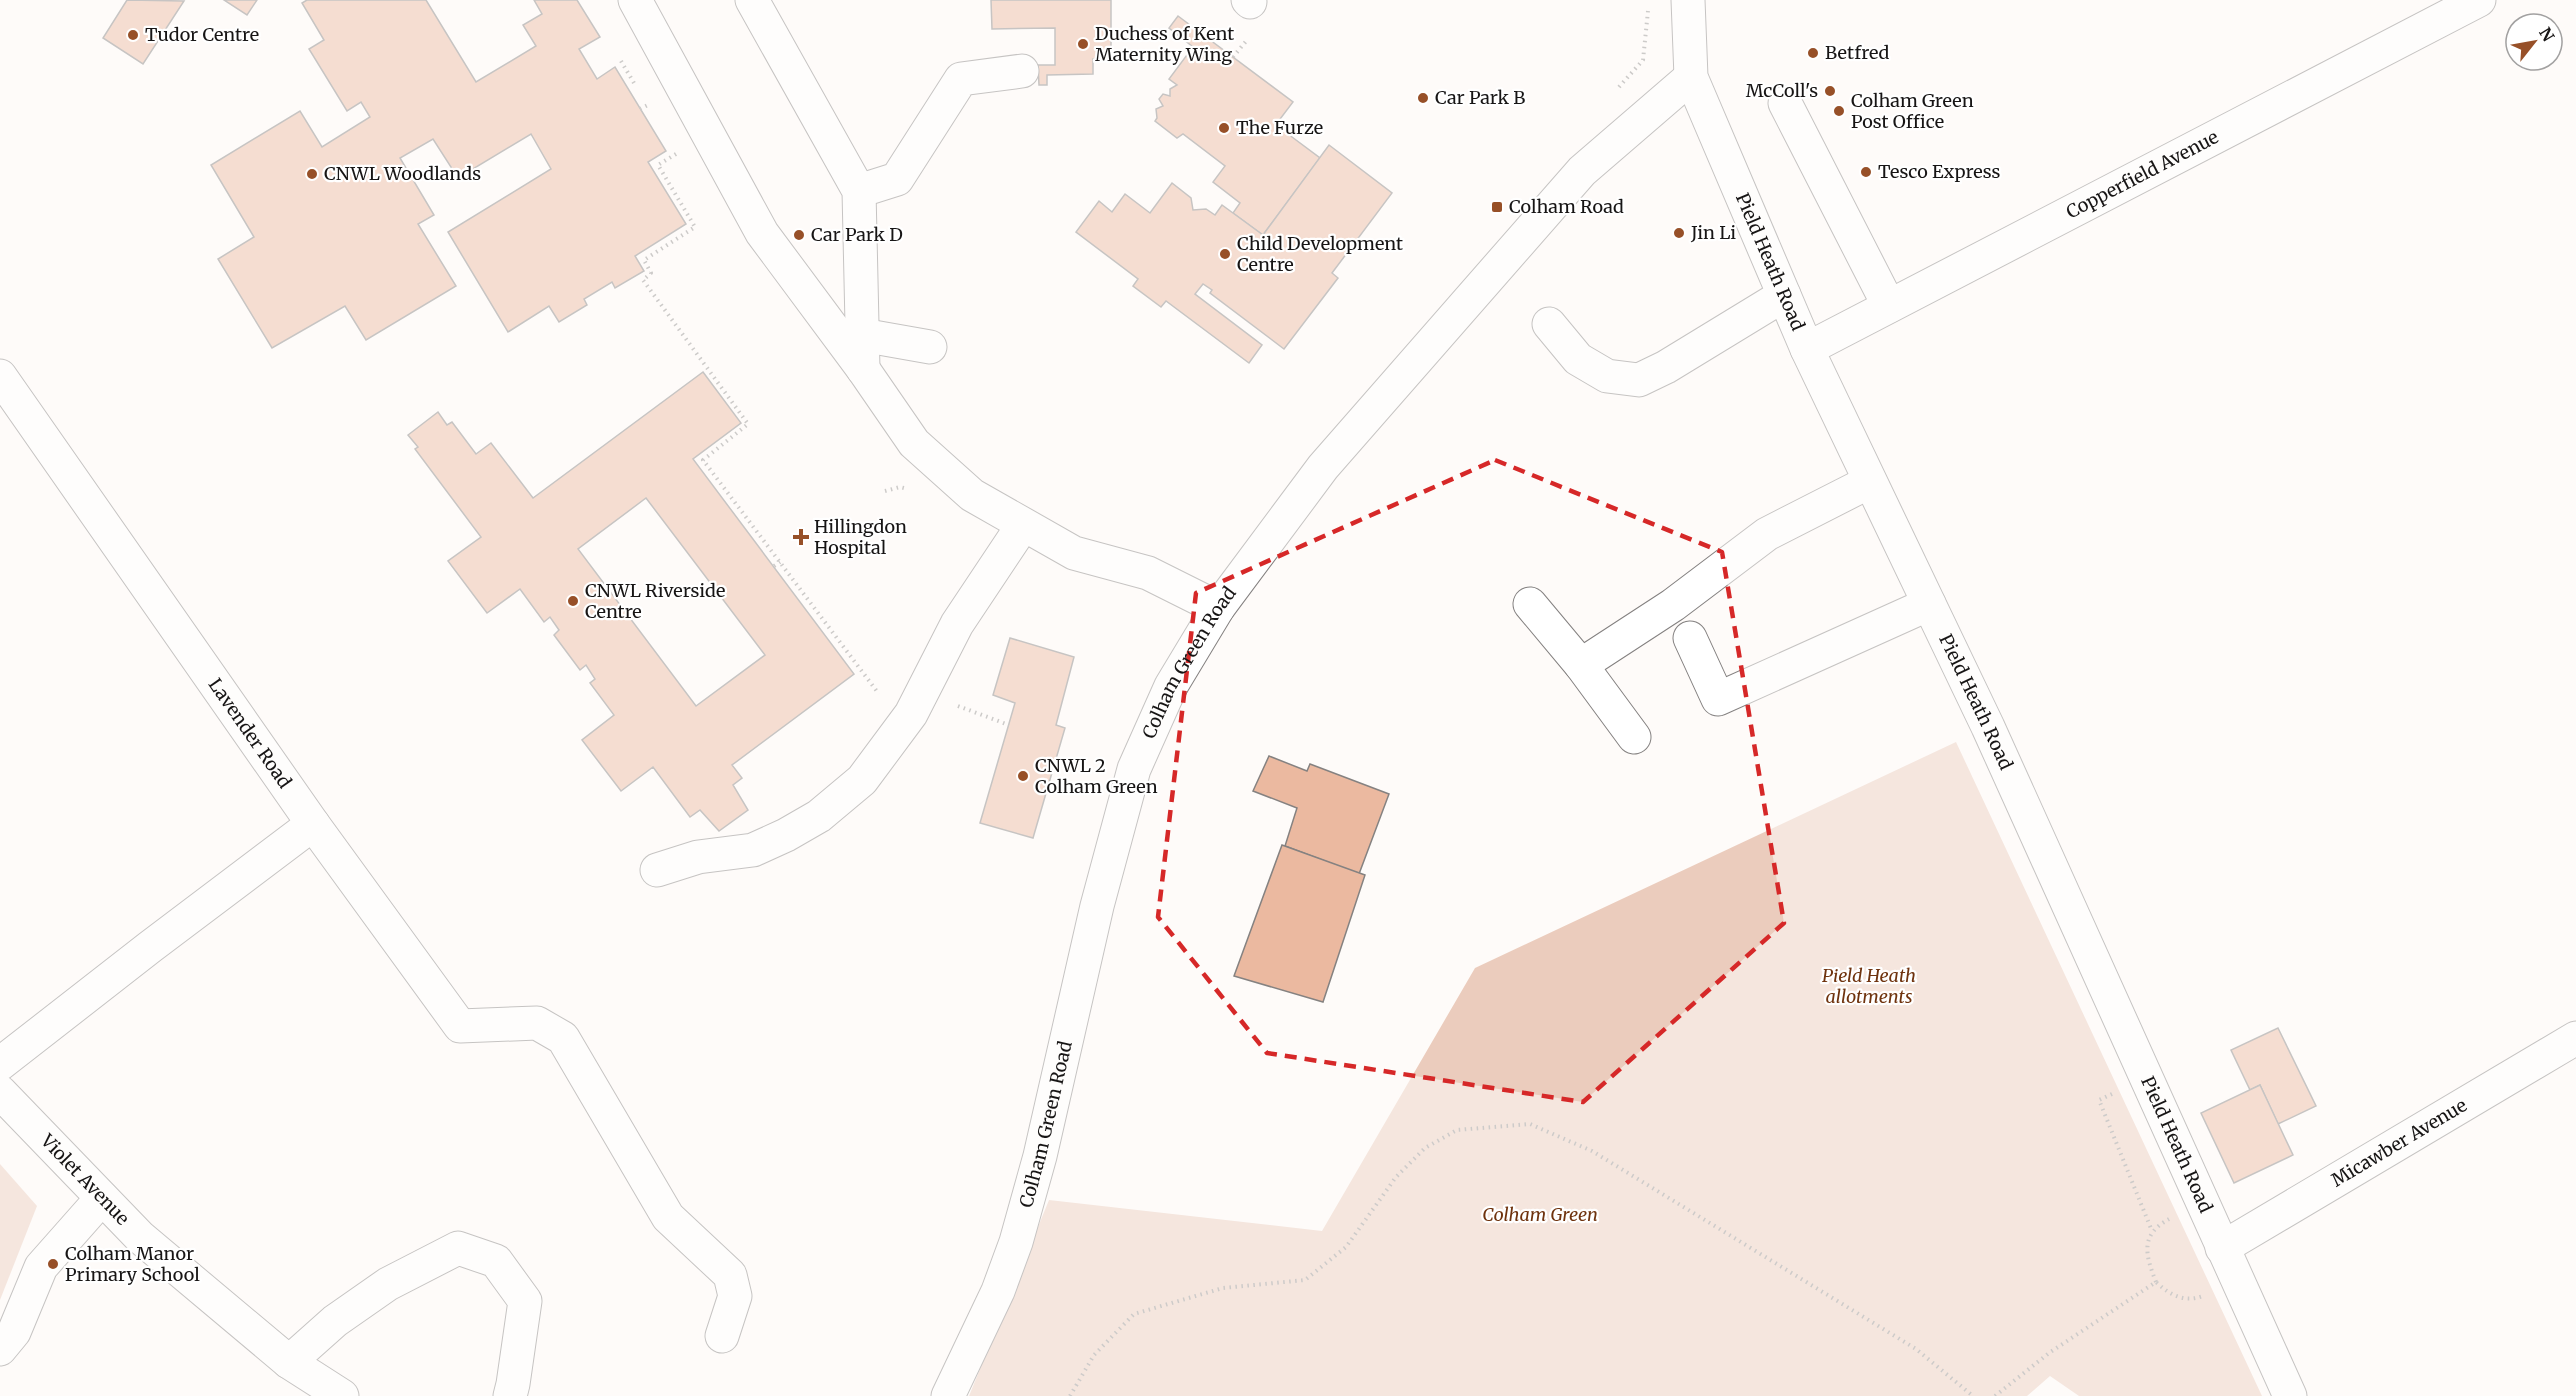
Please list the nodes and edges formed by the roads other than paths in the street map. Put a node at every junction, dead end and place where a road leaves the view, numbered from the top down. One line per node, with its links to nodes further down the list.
1 (635, 0): 15 (street)
2 (752, 0): 8 (street)
3 (1688, 0): 6 (street, Pield Heath Road)
4 (2479, 0): 10 (street, Copperfield Avenue)
5 (1022, 71): 8 (street)
6 (1691, 77): 9 (street, Pield Heath Road); 21 (street, Colham Green Road)
7 (1785, 103): 10 (street)
8 (860, 191): 12 (street)
9 (1784, 295): 11 (street); 14 (street, Pield Heath Road)
10 (1889, 306): 14 (street, Copperfield Avenue)
11 (1549, 324)
12 (862, 335): 13 (street); 15 (street)
13 (930, 347)
14 (1807, 349): 17 (street, Pield Heath Road)
15 (863, 369): 18 (street)
16 (0, 376): 25 (street, Lavender Road)
17 (1869, 482): 20 (street, Pield Heath Road); 23 (street)
18 (1023, 525): 21 (street); 26 (street)
19 (1530, 604): 23 (street)
20 (1929, 604): 22 (street); 31 (street, Pield Heath Road)
21 (1218, 608): 37 (street, Colham Green Road)
22 (1690, 638)
23 (1581, 665): 24 (street)
24 (1634, 737)
25 (313, 824): 28 (street); 32 (street, Lavender Road)
26 (657, 870)
27 (2576, 1038): 31 (street, Micawber Avenue)
28 (0, 1065)
29 (0, 1092): 30 (street, Violet Avenue)
30 (102, 1198): 33 (street); 34 (street, Violet Avenue)
31 (2222, 1248): 38 (street, Pield Heath Road)
32 (722, 1336)
33 (0, 1349)
34 (289, 1362): 35 (street, Violet Avenue); 36 (street)
35 (326, 1391)
36 (510, 1396)
37 (948, 1396)
38 (2290, 1396)

